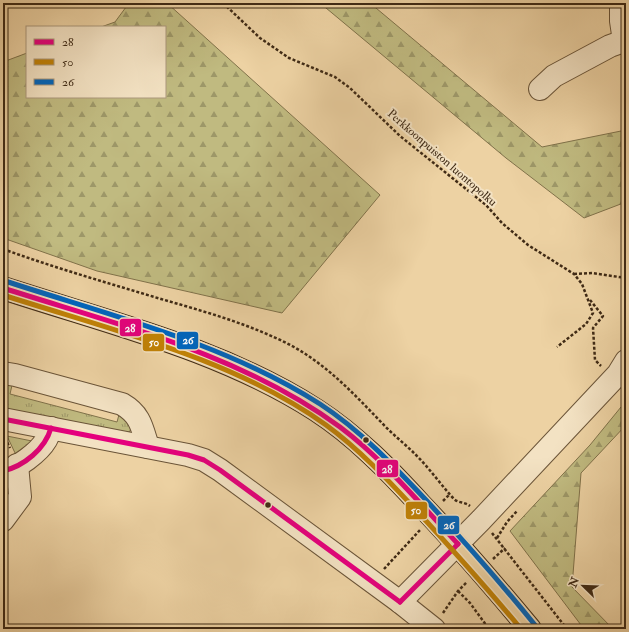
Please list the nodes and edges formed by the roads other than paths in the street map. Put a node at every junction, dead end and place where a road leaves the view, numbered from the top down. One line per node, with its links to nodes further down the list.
1 (621, 3): 2 (street)
2 (625, 42): 3 (street)
3 (540, 89)
4 (3, 288): 12 (main road)
5 (626, 361): 12 (street)
6 (3, 373): 9 (street)
7 (3, 419): 8 (street)
8 (51, 428): 9 (street); 10 (street)
9 (148, 447): 13 (street)
10 (10, 468): 11 (street)
11 (3, 520)
12 (458, 544): 13 (street); 15 (main road)
13 (400, 602): 14 (street)
14 (433, 628)
15 (530, 629)

